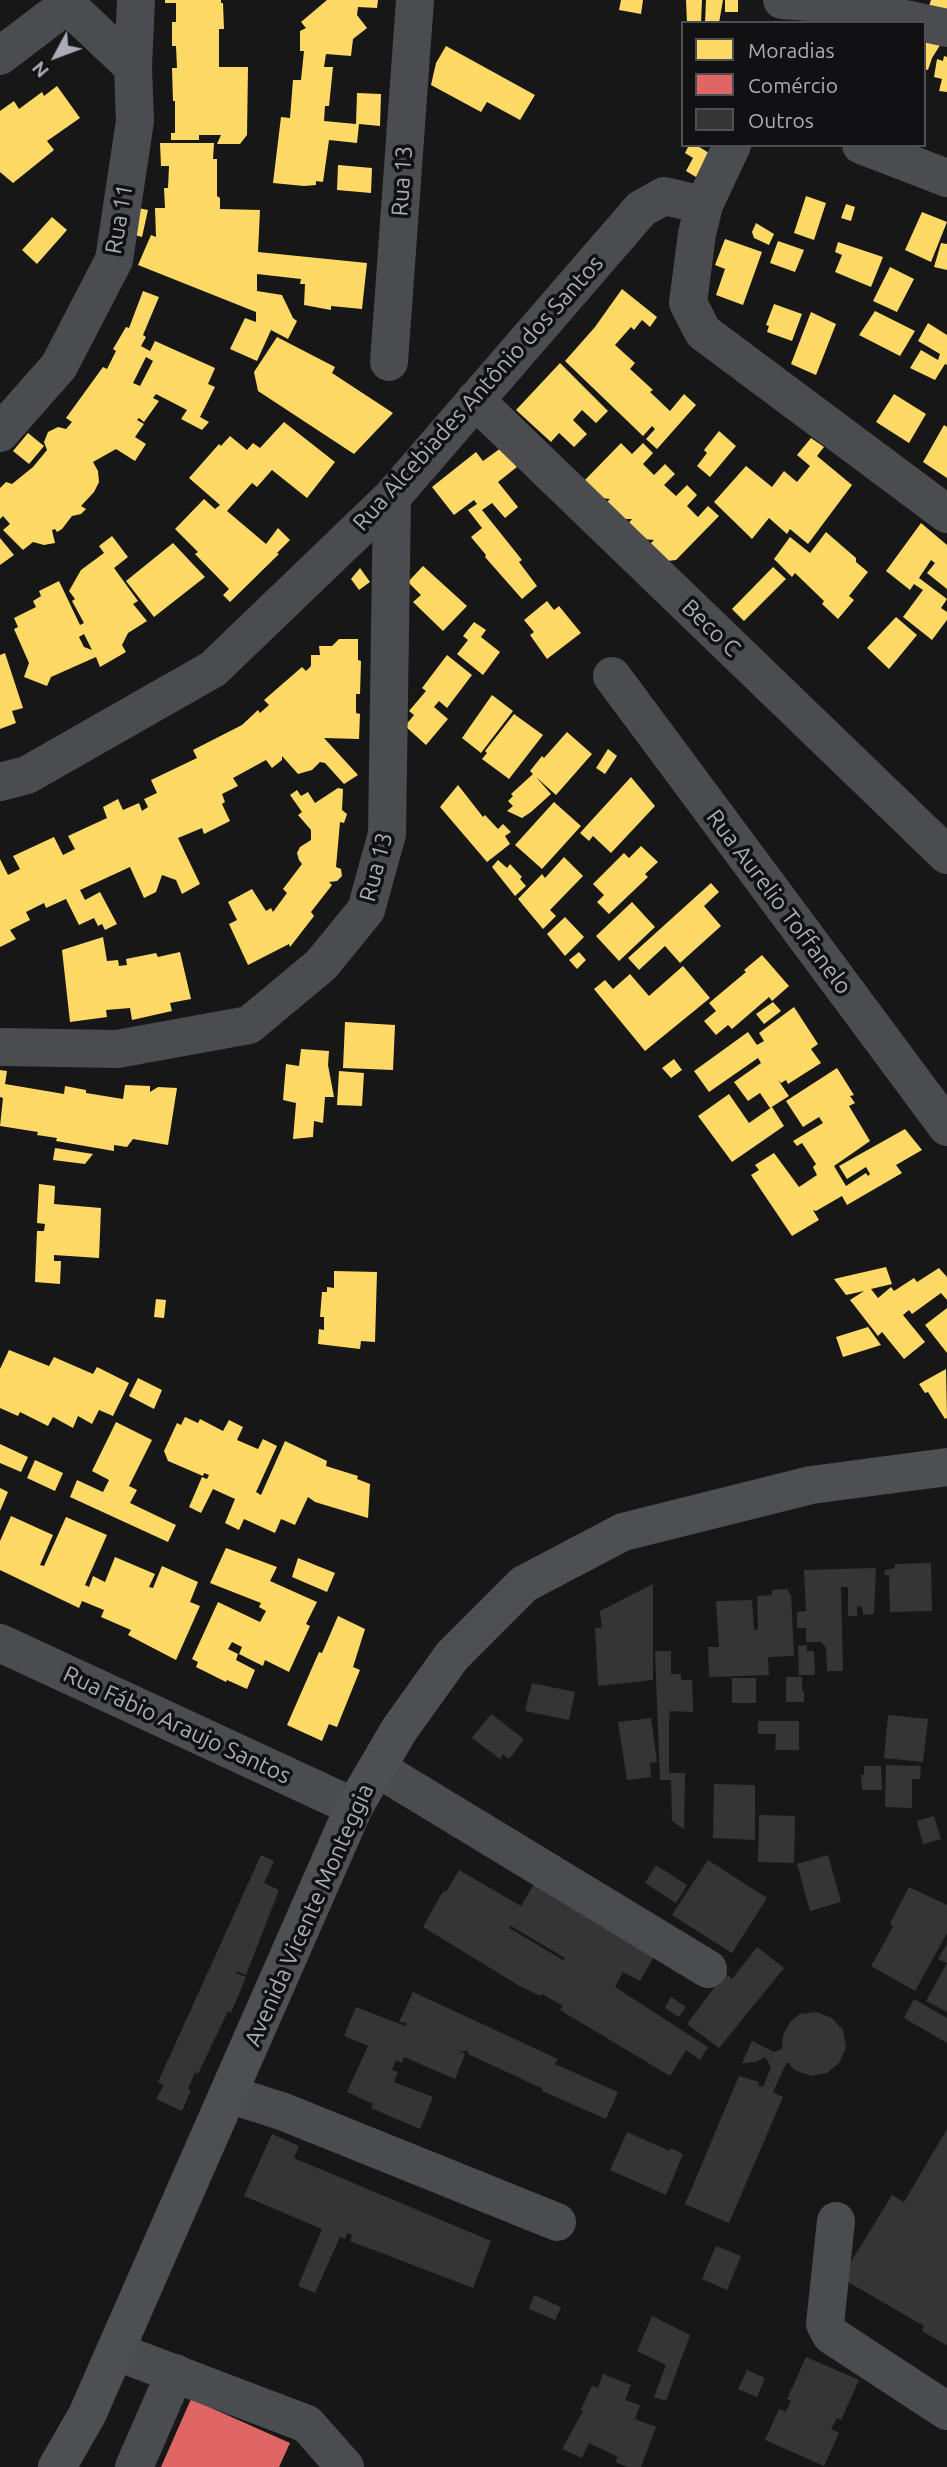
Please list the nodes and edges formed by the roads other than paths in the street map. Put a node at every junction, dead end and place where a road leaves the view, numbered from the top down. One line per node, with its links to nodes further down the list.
1 (136, 0): 9 (street)
2 (415, 0): 14 (street, Rua 13)
3 (782, 0): 5 (street)
4 (65, 2): 8 (street); 9 (street)
5 (915, 21)
6 (926, 23): 7 (street)
7 (947, 28)
8 (0, 57)
9 (132, 67): 16 (street, Rua 11)
10 (731, 147): 13 (street)
11 (866, 147): 12 (street)
12 (947, 178)
13 (704, 205): 15 (street, Rua Alcebiades Antônio dos Santos); 18 (street)
14 (389, 362)
15 (475, 400): 17 (street, Rua Alcebiades Antônio dos Santos); 21 (street, Beco C)
16 (0, 433)
17 (392, 497): 20 (street, Rua Alcebiades Antônio dos Santos); 22 (street, Rua 13)
18 (947, 514)
19 (612, 676): 23 (street, Rua Aurelio Toffanelo)
20 (0, 782)
21 (947, 855)
22 (3, 1047)
23 (947, 1127)
24 (947, 1467): 26 (main road, Avenida Vicente Monteggia)
25 (0, 1643): 27 (street, Rua Fábio Araujo Santos)
26 (377, 1768): 27 (main road, Avenida Vicente Monteggia); 28 (street)
27 (354, 1807): 29 (main road, Avenida Vicente Monteggia)
28 (708, 1969)
29 (228, 2095): 31 (street); 32 (main road, Avenida Vicente Monteggia)
30 (836, 2221): 34 (street)
31 (557, 2222)
32 (115, 2351): 33 (street); 35 (main road, Avenida Vicente Monteggia)
33 (175, 2373): 38 (street); 39 (street)
34 (947, 2411)
35 (87, 2415): 36 (main road, Avenida Vicente Monteggia); 37 (main road, Avenida Vicente Monteggia)
36 (57, 2467)
37 (75, 2467)
38 (134, 2467)
39 (345, 2467)

